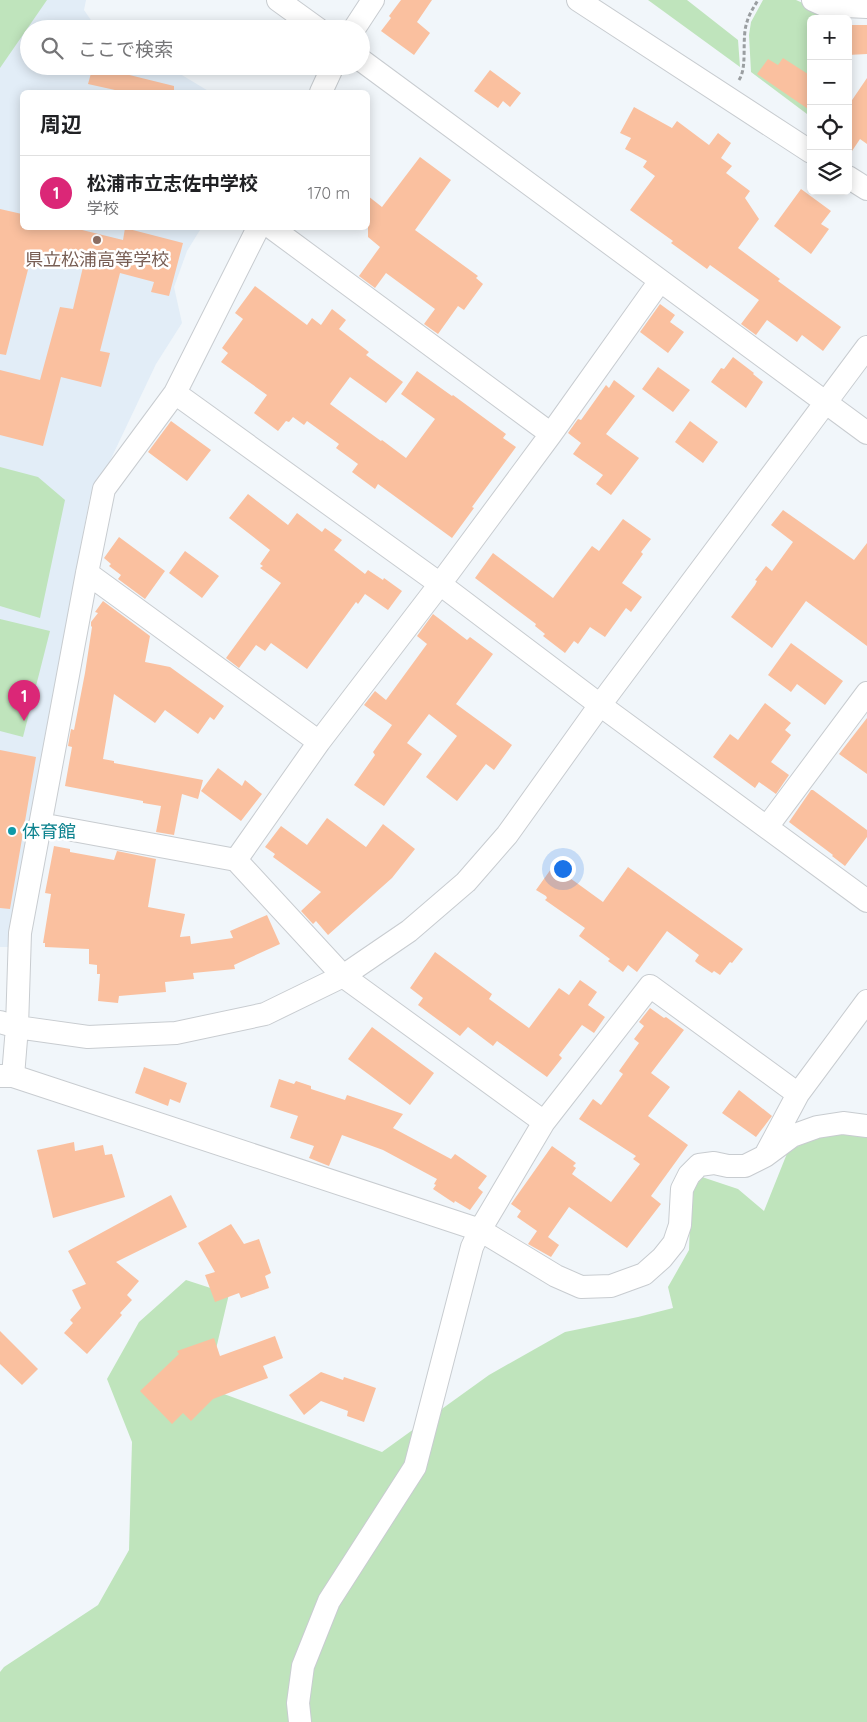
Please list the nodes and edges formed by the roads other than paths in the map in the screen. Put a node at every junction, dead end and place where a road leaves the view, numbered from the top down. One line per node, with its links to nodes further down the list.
1 (278, 0): 6 (street)
2 (374, 0): 7 (street)
3 (578, 0): 11 (street)
4 (813, 0): 5 (street)
5 (867, 7)
6 (306, 20)
7 (360, 20)
8 (370, 67): 16 (street)
9 (330, 75): 10 (street)
10 (322, 90)
11 (808, 150)
12 (852, 180): 13 (street)
13 (867, 189)
14 (257, 230): 18 (street)
15 (275, 230): 20 (street)
16 (660, 281): 19 (street); 20 (street)
17 (867, 347): 19 (street)
18 (175, 393): 22 (street); 23 (street)
19 (826, 404): 21 (street); 25 (street)
20 (551, 434): 23 (street)
21 (867, 434)
22 (87, 573): 26 (street); 27 (street)
23 (440, 584): 25 (street); 26 (street)
24 (867, 693): 28 (street)
25 (600, 705): 28 (street); 31 (street)
26 (318, 742): 29 (street)
27 (40, 824): 29 (street); 33 (street)
28 (767, 827): 30 (street)
29 (236, 860): 31 (street)
30 (867, 901)
31 (343, 976): 33 (street); 36 (street)
32 (867, 1001): 35 (street)
33 (8, 1025): 34 (street)
34 (7, 1076): 39 (street)
35 (798, 1094): 36 (street); 38 (street)
36 (544, 1122): 39 (street)
37 (867, 1126): 38 (street)
38 (765, 1156): 39 (street)
39 (480, 1230): 40 (street)
40 (300, 1722)

